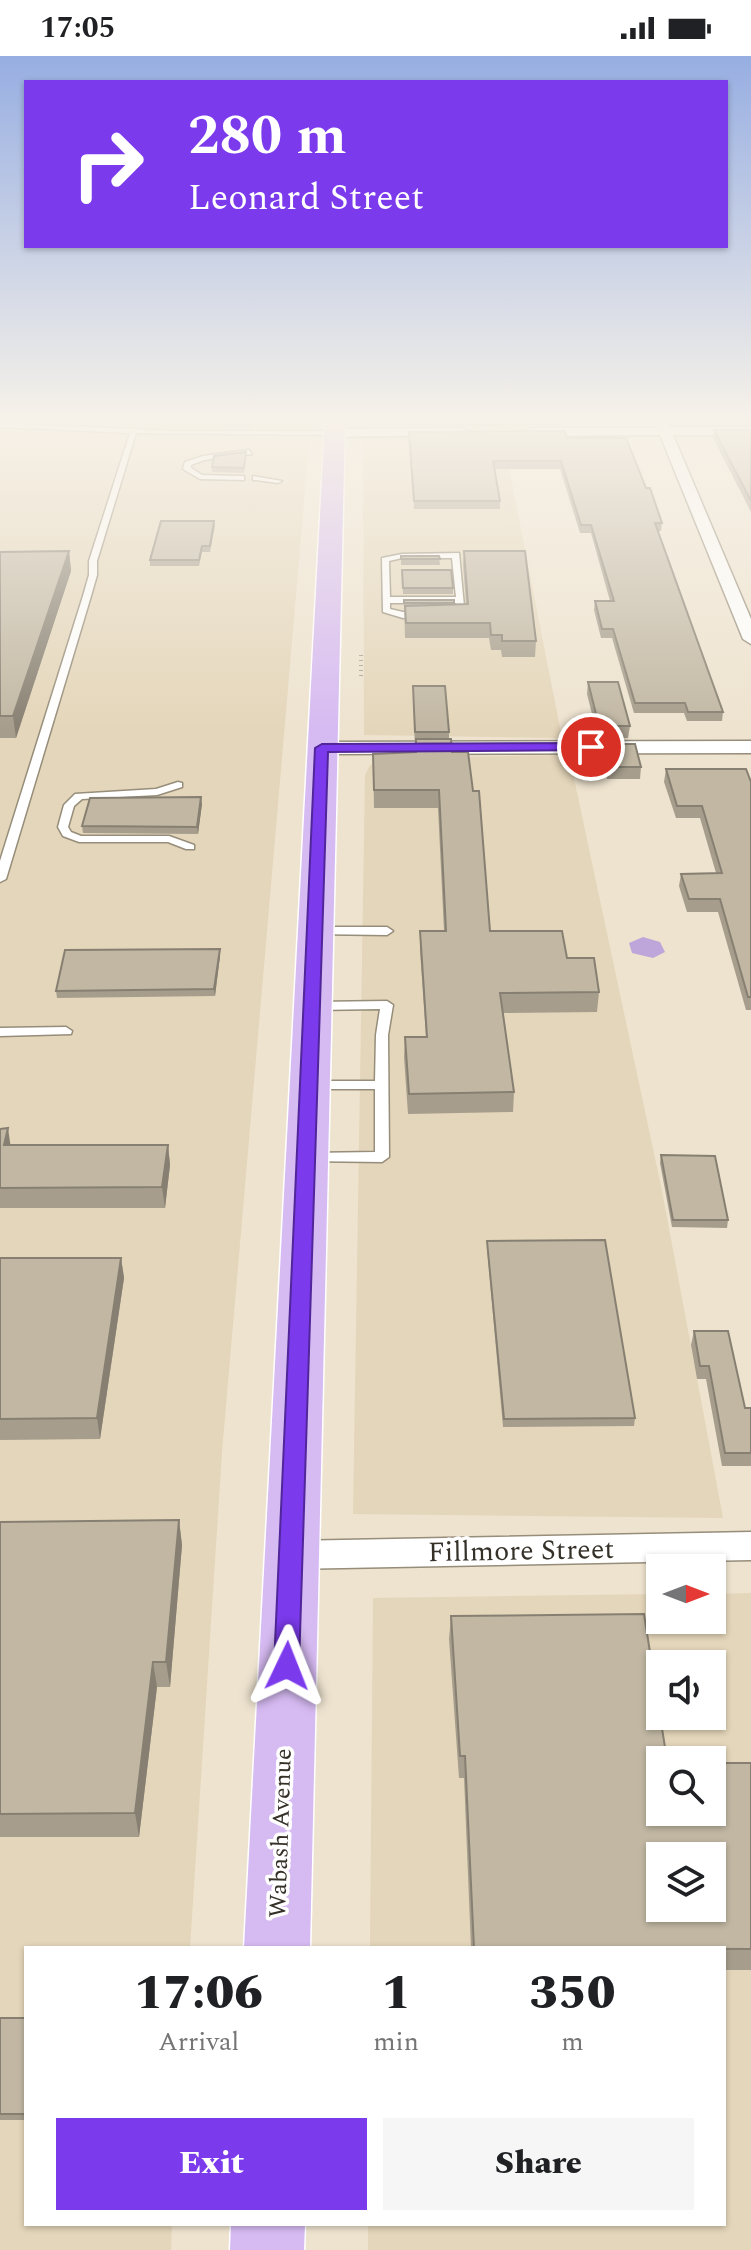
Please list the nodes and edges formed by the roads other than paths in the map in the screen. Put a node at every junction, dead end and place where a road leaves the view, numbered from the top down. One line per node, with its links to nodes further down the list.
1 (104, 524): 15 (lane)
2 (330, 524): 12 (main road, Wabash Avenue)
3 (703, 524): 10 (street)
4 (457, 570): 5 (lane); 7 (lane); 9 (lane)
5 (385, 571): 6 (lane); 8 (lane)
6 (400, 571)
7 (443, 571)
8 (386, 600): 9 (lane); 9 (lane)
9 (460, 600)
10 (751, 639)
11 (751, 747): 12 (street)
12 (322, 748): 16 (main road, Wabash Avenue)
13 (178, 785): 14 (lane)
14 (190, 847)
15 (0, 879)
16 (315, 931): 17 (lane); 18 (main road, Wabash Avenue)
17 (387, 931)
18 (312, 1006): 21 (main road, Wabash Avenue); 22 (lane)
19 (66, 1031): 20 (lane)
20 (0, 1032)
21 (309, 1085): 22 (lane); 23 (main road, Wabash Avenue)
22 (382, 1085): 23 (lane)
23 (306, 1159): 25 (main road, Wabash Avenue)
24 (751, 1546): 25 (street, Fillmore Street)
25 (291, 1555): 26 (main road, Wabash Avenue)
26 (277, 1946)
27 (268, 2226): 28 (main road)
28 (267, 2250)

